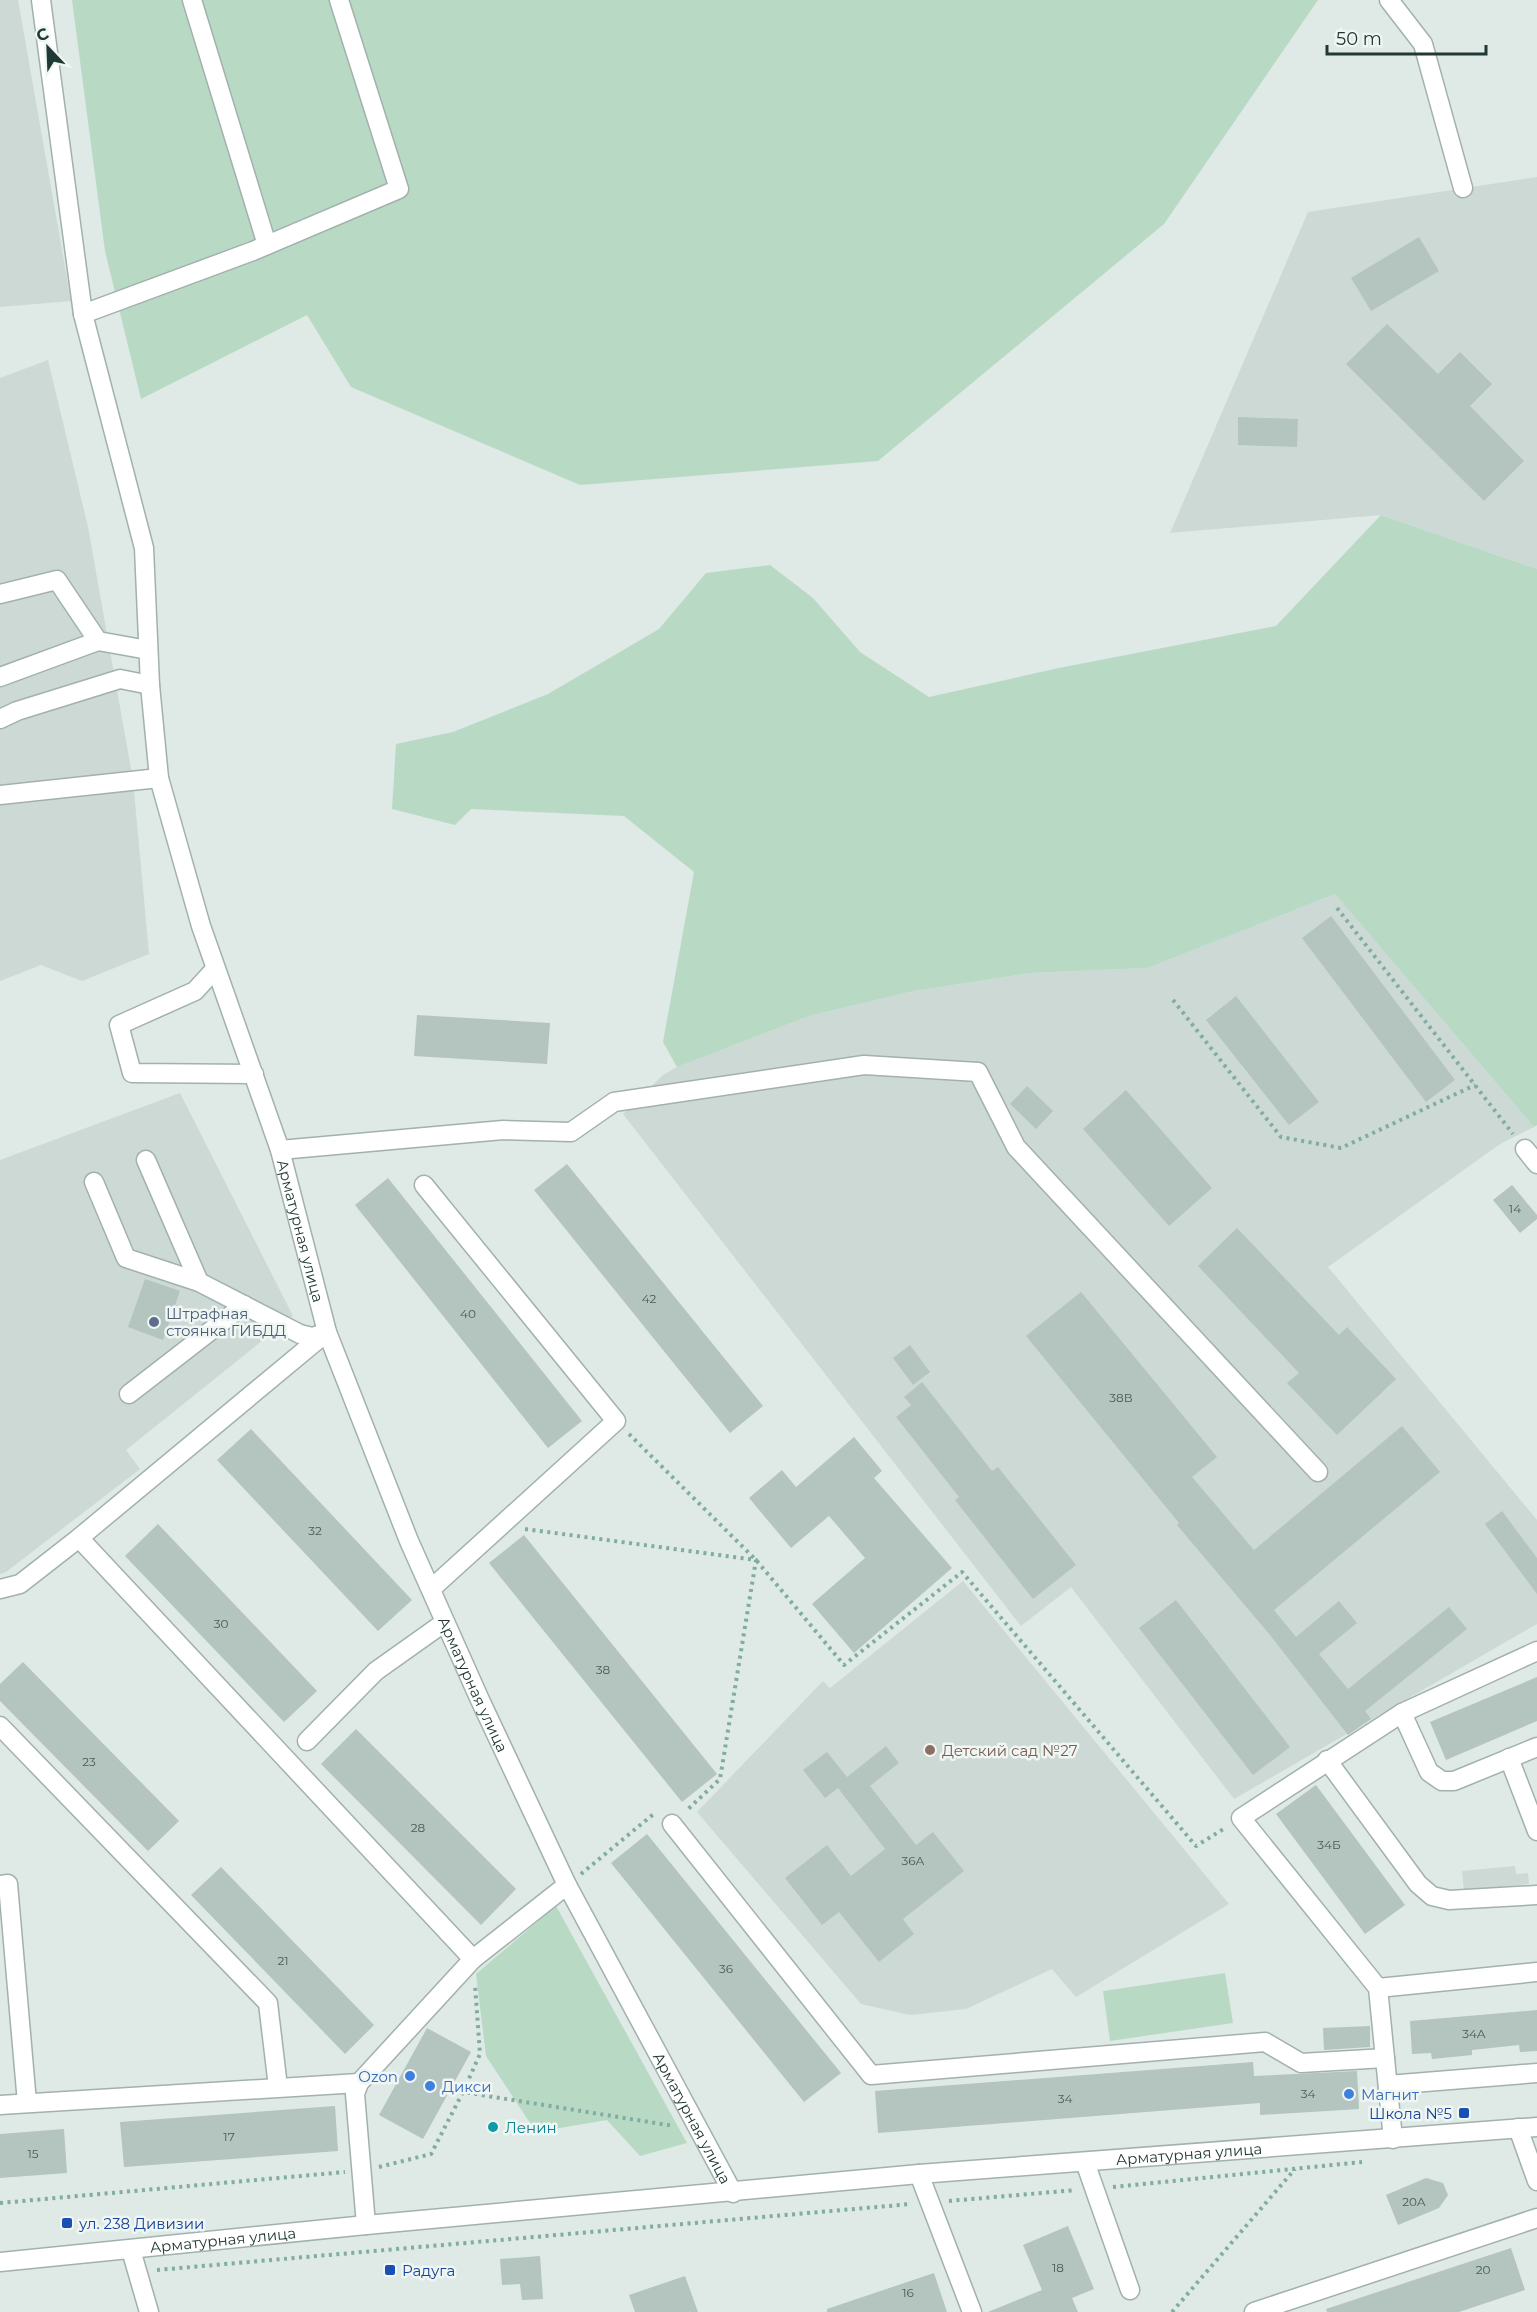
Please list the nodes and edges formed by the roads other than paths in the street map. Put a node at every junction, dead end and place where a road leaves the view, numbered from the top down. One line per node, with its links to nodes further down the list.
1 (41, 0): 7 (street, Арматурная улица)
2 (192, 0): 6 (street)
3 (339, 0): 6 (street)
4 (1389, 0): 5 (street)
5 (1463, 188)
6 (267, 245): 7 (street)
7 (83, 314): 10 (street, Арматурная улица)
8 (0, 594): 9 (street)
9 (98, 641): 10 (street); 11 (street)
10 (148, 650): 12 (street, Арматурная улица)
11 (0, 677)
12 (150, 685): 13 (street); 14 (street, Арматурная улица)
13 (0, 719)
14 (159, 778): 15 (street); 16 (street, Арматурная улица)
15 (0, 795)
16 (215, 969): 17 (street, Арматурная улица); 17 (street)
17 (254, 1074): 19 (street, Арматурная улица)
18 (1524, 1149): 21 (street)
19 (280, 1150): 26 (street, Арматурная улица); 28 (street)
20 (146, 1160): 24 (street)
21 (1537, 1164)
22 (94, 1182): 24 (street)
23 (424, 1185): 31 (street)
24 (199, 1282): 25 (street)
25 (244, 1305): 26 (street); 27 (street)
26 (327, 1332): 29 (street); 31 (street, Арматурная улица)
27 (129, 1395)
28 (1318, 1472)
29 (80, 1538): 30 (street); 45 (street)
30 (0, 1589)
31 (430, 1589): 32 (street, Арматурная улица)
32 (445, 1622): 36 (street); 43 (street, Арматурная улица)
33 (1537, 1652): 34 (street)
34 (1402, 1713): 38 (street); 39 (street)
35 (0, 1726): 52 (street)
36 (307, 1741)
37 (1537, 1747): 38 (street)
38 (1509, 1758): 41 (street)
39 (1327, 1760): 44 (street); 47 (street)
40 (672, 1824): 48 (street)
41 (1537, 1830)
42 (0, 1885): 53 (street)
43 (567, 1885): 45 (street); 61 (street, Арматурная улица)
44 (1537, 1895)
45 (473, 1959): 50 (street)
46 (1537, 1972): 47 (street)
47 (1378, 1988): 48 (street)
48 (1385, 2058): 51 (street)
49 (1537, 2073): 51 (street)
50 (359, 2083): 52 (street); 63 (street)
51 (1388, 2085): 57 (street)
52 (278, 2087): 53 (street)
53 (27, 2103): 54 (street)
54 (0, 2105)
55 (1537, 2127): 56 (street, Арматурная улица)
56 (1518, 2128): 57 (street, Арматурная улица); 60 (street)
57 (1393, 2139): 58 (street, Арматурная улица)
58 (1084, 2162): 59 (street, Арматурная улица); 66 (street)
59 (919, 2174): 61 (street, Арматурная улица); 68 (street)
60 (1537, 2181)
61 (733, 2193): 63 (street, Арматурная улица)
62 (1537, 2218): 69 (street)
63 (366, 2225): 64 (street, Арматурная улица)
64 (131, 2250): 65 (street, Арматурная улица); 67 (street)
65 (0, 2262)
66 (1130, 2290)
67 (149, 2312)
68 (972, 2312)
69 (1254, 2312)

